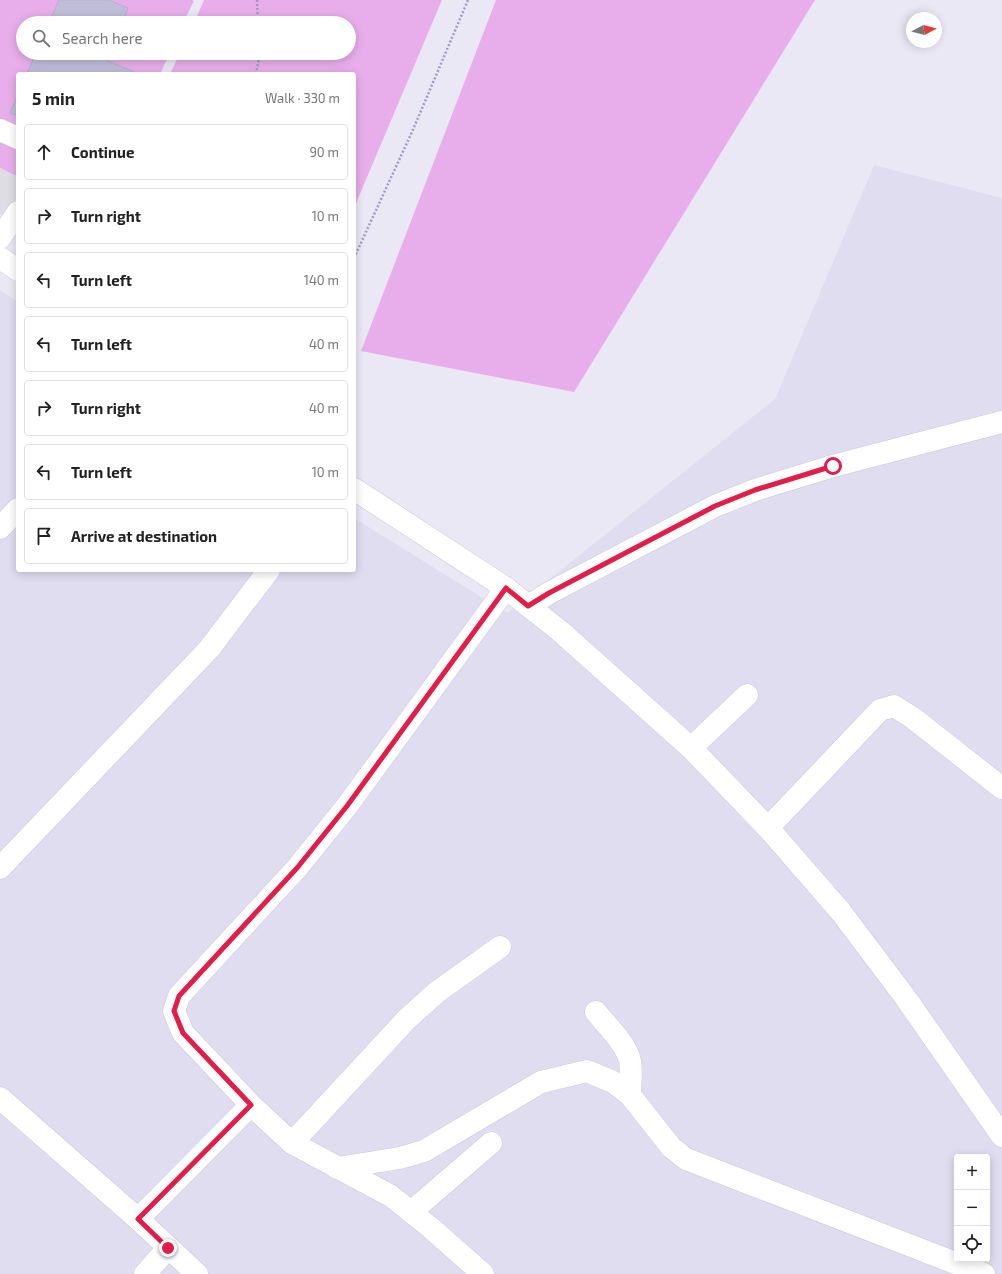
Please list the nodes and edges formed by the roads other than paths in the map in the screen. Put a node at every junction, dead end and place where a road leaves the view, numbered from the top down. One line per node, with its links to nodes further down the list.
1 (0, 130): 2 (street)
2 (16, 137)
3 (16, 215): 4 (street)
4 (0, 238)
5 (0, 258): 6 (street)
6 (16, 269)
7 (1002, 422): 13 (street)
8 (356, 490): 12 (street)
9 (16, 511): 10 (street)
10 (0, 528)
11 (267, 572): 18 (street)
12 (506, 588): 13 (street); 23 (street)
13 (528, 606): 15 (street)
14 (747, 695): 15 (street)
15 (691, 748): 17 (street)
16 (1002, 788): 17 (street)
17 (768, 828): 24 (street)
18 (0, 868)
19 (500, 947): 25 (street)
20 (596, 1012): 21 (street)
21 (630, 1095): 27 (street); 34 (street)
22 (0, 1098): 29 (street)
23 (251, 1105): 25 (street); 29 (street)
24 (1002, 1136)
25 (292, 1143): 27 (street)
26 (491, 1143): 28 (street)
27 (337, 1168): 28 (street)
28 (411, 1212): 33 (street)
29 (138, 1219): 30 (street)
30 (168, 1248): 31 (street); 32 (street)
31 (145, 1274)
32 (197, 1274)
33 (483, 1274)
34 (984, 1274)

